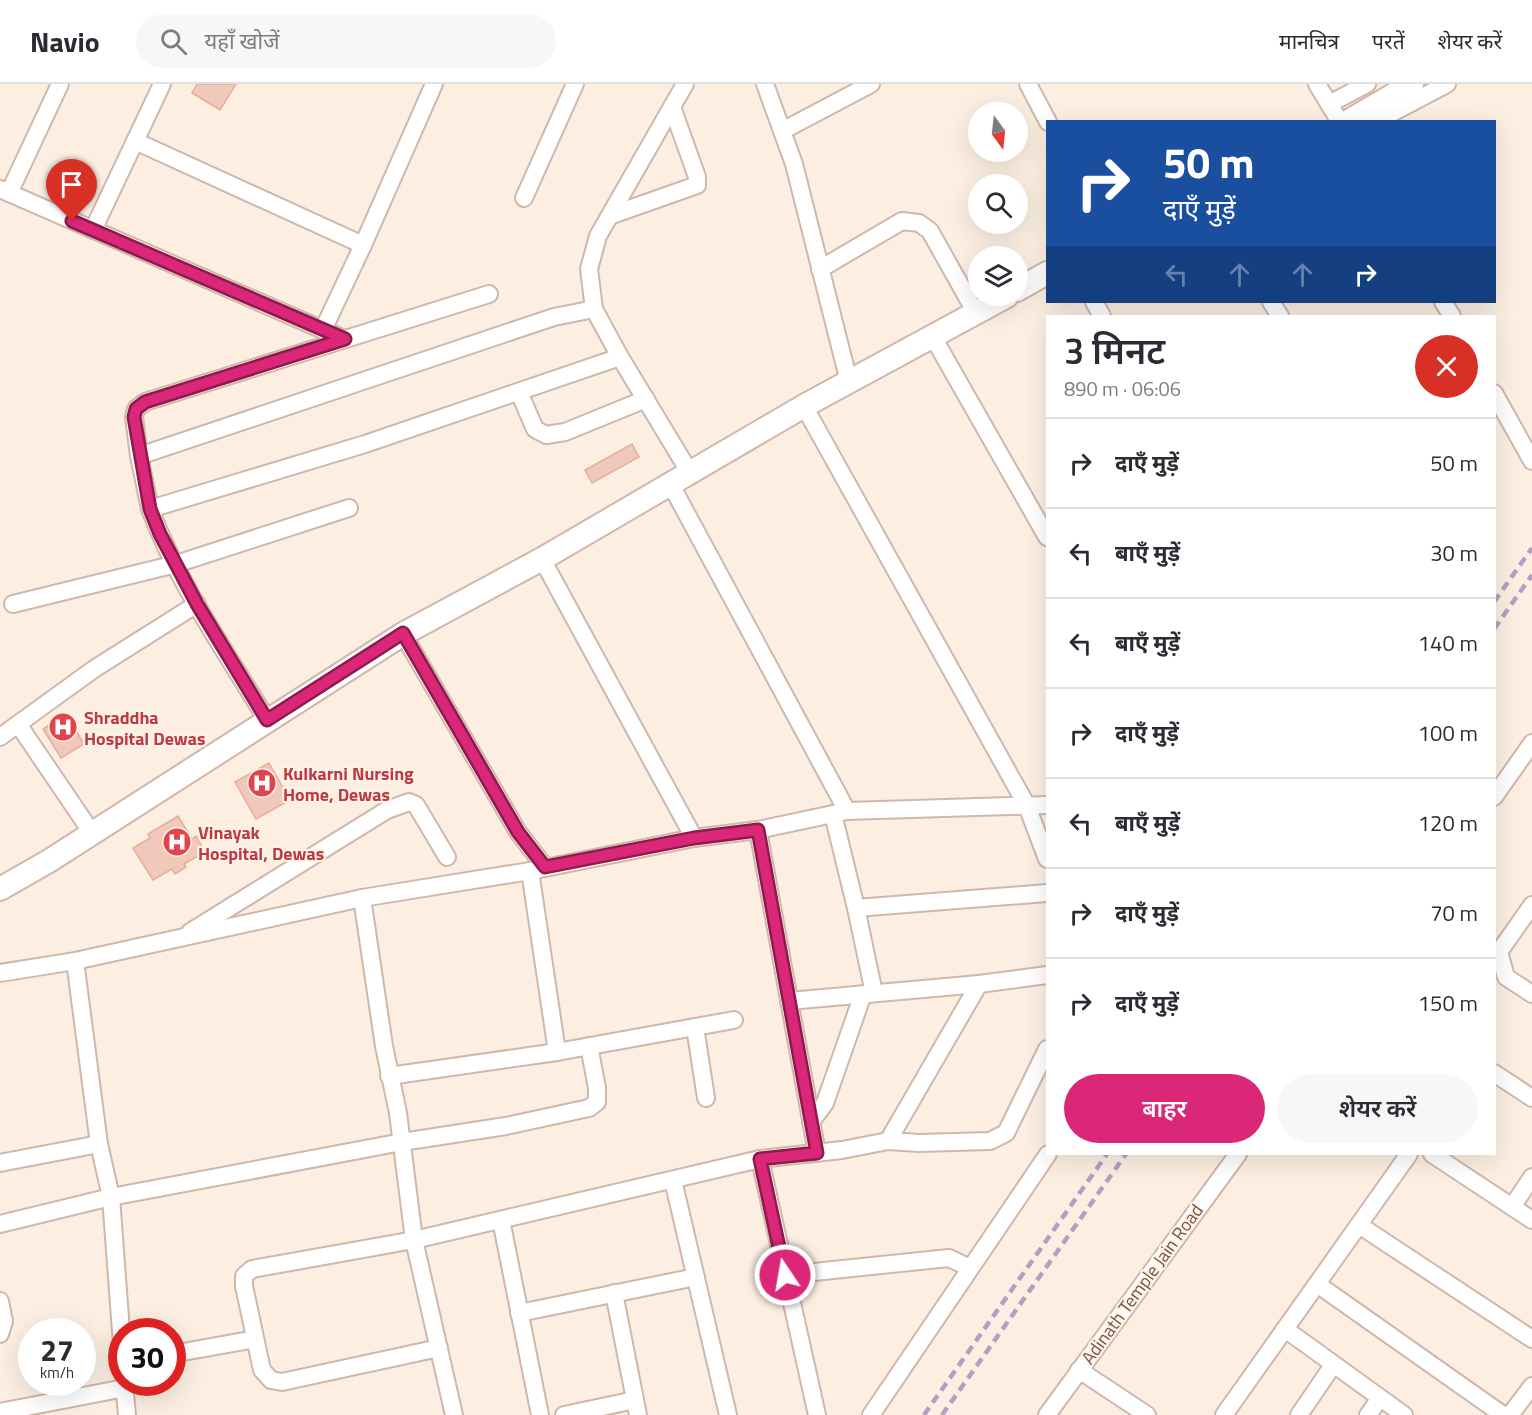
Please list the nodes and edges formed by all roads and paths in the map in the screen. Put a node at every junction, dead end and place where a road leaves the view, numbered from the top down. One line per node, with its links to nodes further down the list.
1 (60, 84): 20 (street)
2 (162, 84): 19 (street)
3 (434, 84): 24 (street)
4 (575, 84): 21 (street)
5 (685, 84): 14 (street)
6 (765, 84): 18 (street)
7 (871, 84): 18 (street)
8 (1028, 84): 16 (street)
9 (1317, 84): 13 (street)
10 (1366, 84): 13 (street)
11 (1412, 84): 15 (street)
12 (1447, 84): 15 (street)
13 (1329, 104): 17 (street)
14 (672, 107): 22 (street); 22 (street)
15 (1362, 118)
16 (1047, 120)
17 (1339, 120)
18 (782, 131): 25 (street)
19 (135, 141): 23 (street); 24 (street)
20 (5, 191): 23 (street)
21 (524, 198)
22 (612, 215): 30 (street)
23 (93, 230): 32 (street)
24 (363, 245): 32 (street)
25 (820, 269): 31 (street); 36 (street)
26 (1046, 274): 27 (street)
27 (1028, 284)
28 (489, 294): 34 (street)
29 (988, 306): 31 (street)
30 (594, 309): 35 (street); 41 (street)
31 (976, 313): 33 (street)
32 (323, 330): 34 (street)
33 (933, 337): 36 (street); 47 (street)
34 (345, 339): 41 (street)
35 (620, 357): 37 (street); 39 (street)
36 (849, 382): 40 (street)
37 (519, 392): 39 (street); 46 (street)
38 (1496, 397): 42 (street)
39 (646, 399): 43 (street)
40 (804, 406): 43 (street); 59 (street)
41 (139, 456): 46 (street)
42 (1532, 461)
43 (690, 473): 44 (street)
44 (670, 483): 48 (street); 60 (street)
45 (349, 508): 49 (street)
46 (150, 509): 49 (street)
47 (1046, 535)
48 (542, 559): 52 (street); 63 (street)
49 (176, 564): 50 (street); 51 (street)
50 (13, 604)
51 (197, 604): 53 (street); 54 (street)
52 (403, 633): 53 (street); 66 (street)
53 (267, 720): 62 (street)
54 (18, 724): 55 (street); 62 (street)
55 (0, 737)
56 (1530, 750): 57 (street)
57 (1496, 794)
58 (1046, 805): 59 (street)
59 (1027, 806): 60 (street); 64 (street)
60 (840, 813): 61 (street); 71 (street)
61 (758, 830): 63 (street); 80 (street)
62 (92, 833): 67 (street)
63 (694, 838): 66 (street)
64 (1046, 856)
65 (447, 857): 72 (street)
66 (538, 869): 69 (street); 85 (street)
67 (0, 889)
68 (1046, 893): 71 (street)
69 (362, 898): 72 (street); 87 (street)
70 (1532, 905): 73 (street)
71 (856, 908): 78 (street)
72 (181, 937): 74 (street)
73 (1497, 956): 79 (street)
74 (75, 961): 75 (street); 93 (street)
75 (0, 973)
76 (1046, 975): 77 (street)
77 (978, 984): 78 (street); 92 (street)
78 (868, 993): 80 (street); 90 (street)
79 (1532, 994)
80 (789, 1001): 90 (street)
81 (734, 1020): 82 (street)
82 (695, 1027): 83 (street); 88 (street)
83 (589, 1046): 85 (street); 91 (street)
84 (1046, 1051): 92 (street)
85 (557, 1052): 87 (street)
86 (1496, 1074): 89 (street)
87 (389, 1076): 91 (street)
88 (706, 1098)
89 (1532, 1098)
90 (811, 1122): 94 (street)
91 (402, 1142): 103 (street); 109 (street)
92 (888, 1142): 94 (street)
93 (99, 1144): 100 (street); 103 (street)
94 (817, 1153): 99 (street)
95 (1047, 1155): 110 (street)
96 (1237, 1155): 125 (street, Adinath Temple Jain Road)
97 (1408, 1155): 108 (street)
98 (1434, 1155): 104 (street)
99 (760, 1159): 102 (street); 111 (street)
100 (0, 1164)
101 (1532, 1177): 104 (street)
102 (673, 1180): 105 (street); 112 (street)
103 (111, 1197): 107 (street); 117 (street)
104 (1512, 1207): 106 (street)
105 (501, 1220): 109 (street); 116 (street)
106 (1532, 1220)
107 (0, 1224)
108 (1359, 1225): 113 (street); 121 (street)
109 (414, 1240): 120 (street); 122 (street)
110 (970, 1268): 111 (street); 139 (street)
111 (785, 1275): 138 (street)
112 (696, 1276): 114 (street); 137 (street)
113 (1317, 1284): 118 (street); 146 (street)
114 (614, 1293): 116 (street); 130 (street)
115 (0, 1300): 119 (street)
116 (519, 1313): 135 (street)
117 (120, 1318)
118 (1284, 1329): 124 (street); 142 (street)
119 (0, 1334)
120 (255, 1339): 122 (street); 123 (street)
121 (1532, 1339)
122 (439, 1348): 134 (street)
123 (186, 1351)
124 (1333, 1365): 129 (street); 143 (street)
125 (1079, 1370): 140 (street, Adinath Temple Jain Road); 141 (street)
126 (1532, 1386): 147 (street)
127 (108, 1391): 131 (street)
128 (125, 1396): 133 (street)
129 (1380, 1398): 144 (street); 145 (street)
130 (637, 1408): 136 (street)
131 (47, 1409): 132 (street)
132 (0, 1412)
133 (127, 1415)
134 (454, 1415)
135 (540, 1415)
136 (564, 1415)
137 (728, 1415)
138 (817, 1415)
139 (871, 1415)
140 (1047, 1415)
141 (1147, 1415)
142 (1224, 1415)
143 (1299, 1415)
144 (1368, 1415)
145 (1404, 1415)
146 (1503, 1415)
147 (1510, 1415)

